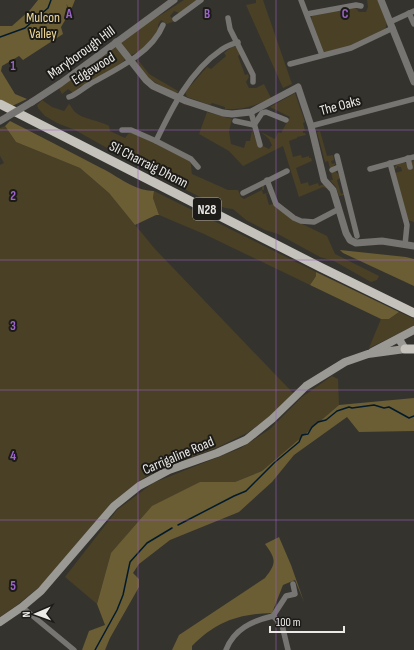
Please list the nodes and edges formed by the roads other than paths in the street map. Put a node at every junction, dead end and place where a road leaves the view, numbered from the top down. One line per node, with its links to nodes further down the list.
1 (174, 0): 13 (street, Maryborough Hill)
2 (201, 0): 9 (street)
3 (301, 0): 7 (street)
4 (381, 0): 12 (street)
5 (361, 6): 7 (street)
6 (412, 12): 10 (street); 12 (street)
7 (307, 14): 15 (street)
8 (228, 18): 14 (street)
9 (175, 19)
10 (414, 24)
11 (163, 25): 16 (street, Edgewood)
12 (392, 25): 15 (street); 19 (street)
13 (116, 42): 16 (street); 26 (street, Maryborough Hill, bridge)
14 (238, 42): 18 (street); 21 (street)
15 (322, 55): 17 (street)
16 (130, 60): 20 (street, Edgewood); 21 (street, Edgewood)
17 (290, 64)
18 (253, 82)
19 (414, 82)
20 (69, 96)
21 (178, 98): 24 (street, Edgewood); 31 (street)
22 (414, 99): 29 (street, The Oaks)
23 (0, 104): 50 (highway, Sli Charraig Dhonn / N28)
24 (251, 112): 28 (street); 29 (street, The Oaks)
25 (286, 120): 28 (street)
26 (0, 121)
27 (235, 121): 28 (street)
28 (254, 125): 32 (street)
29 (311, 126): 44 (street)
30 (122, 130): 31 (street)
31 (156, 141): 36 (street)
32 (260, 145)
33 (337, 156): 37 (street)
34 (411, 158): 35 (street); 38 (street)
35 (390, 164): 39 (street); 48 (street)
36 (198, 167)
37 (340, 167): 40 (street); 45 (street)
38 (410, 167)
39 (370, 169)
40 (332, 170)
41 (287, 171): 42 (street)
42 (267, 180): 43 (street); 44 (street)
43 (242, 193)
44 (339, 209): 46 (street)
45 (353, 220): 46 (street); 47 (street)
46 (342, 223): 48 (street)
47 (357, 236)
48 (405, 245): 49 (street)
49 (414, 246)
50 (414, 313)
51 (414, 330): 52 (main road, Carrigaline Road)
52 (399, 339): 53 (main road); 54 (main road, Carrigaline Road)
53 (409, 349): 54 (main road, Carrigaline Road)
54 (368, 354): 56 (main road, Carrigaline Road)
55 (293, 584): 57 (street)
56 (22, 607): 58 (main road, Carrigaline Road); 59 (street)
57 (273, 616): 60 (street); 61 (street)
58 (0, 622)
59 (74, 650)
60 (226, 650)
61 (288, 650)

